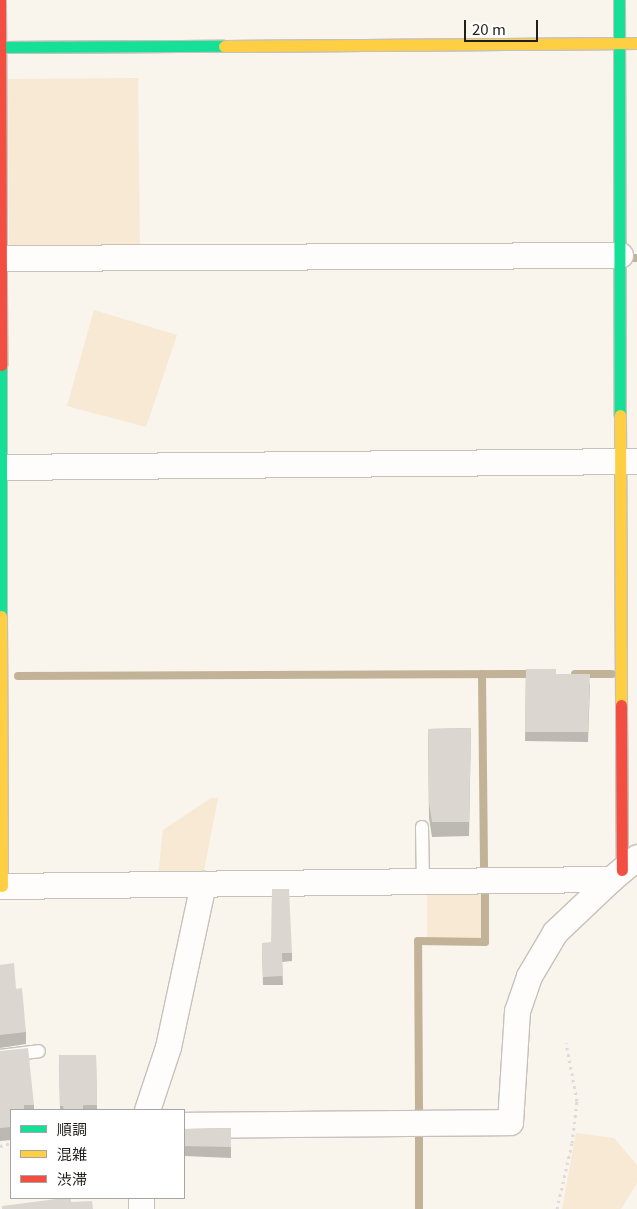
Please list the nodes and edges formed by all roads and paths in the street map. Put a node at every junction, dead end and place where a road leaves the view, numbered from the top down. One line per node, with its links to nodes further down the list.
1 (0, 0): 5 (street)
2 (620, 0): 3 (street)
3 (620, 43): 4 (street); 5 (street); 6 (street)
4 (637, 43)
5 (0, 47): 7 (street)
6 (620, 255): 7 (street); 8 (street)
7 (1, 258): 9 (street)
8 (629, 461): 9 (street); 11 (street)
9 (1, 467): 14 (street)
10 (422, 828): 12 (lane)
11 (623, 868): 12 (street); 19 (street)
12 (423, 882): 13 (street)
13 (203, 884): 14 (street); 18 (street)
14 (1, 886)
15 (566, 1043): 20 (path)
16 (40, 1051): 17 (lane)
17 (0, 1056)
18 (147, 1109)
19 (185, 1126)
20 (557, 1209)

